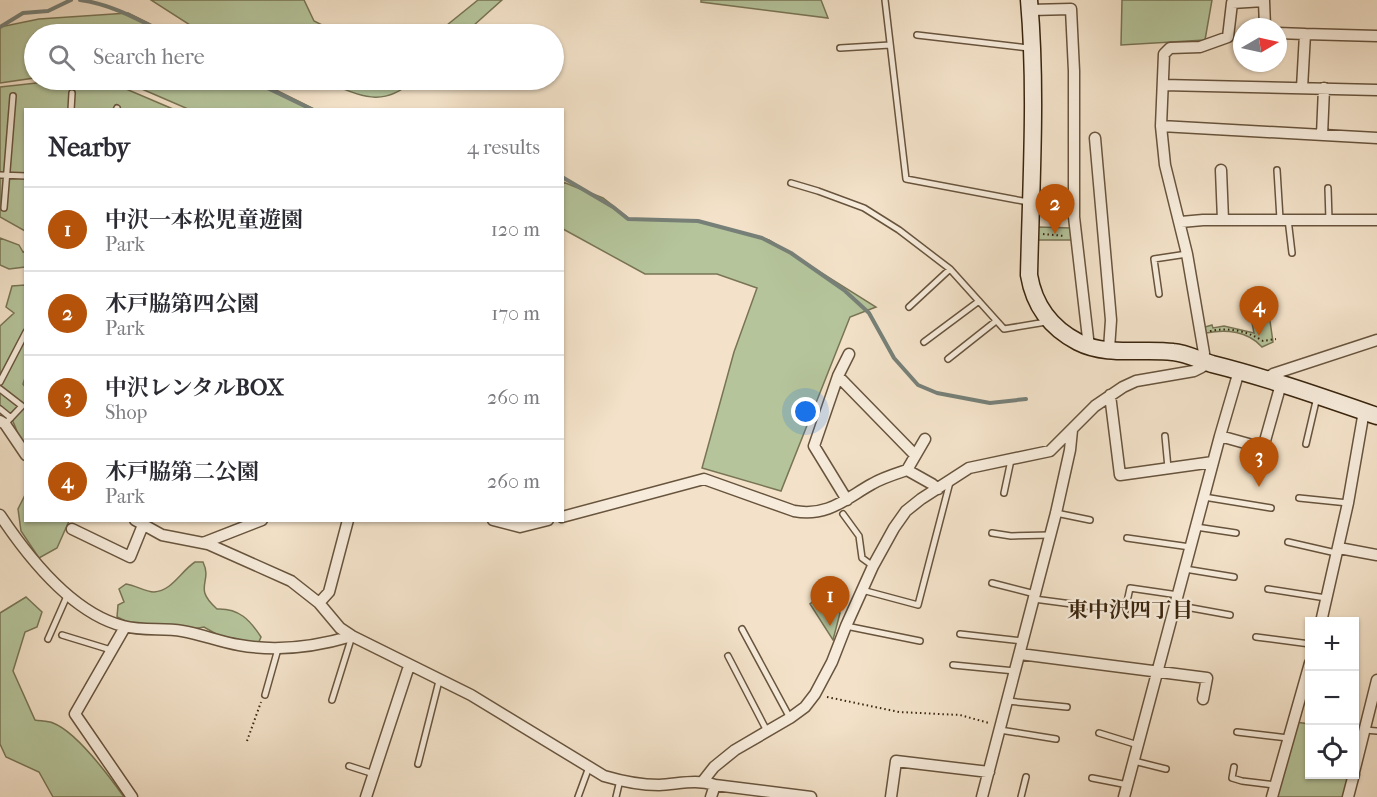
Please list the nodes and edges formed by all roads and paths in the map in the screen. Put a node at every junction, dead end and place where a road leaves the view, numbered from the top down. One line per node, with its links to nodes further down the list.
1 (885, 0): 8 (lane)
2 (1029, 5): 10 (street); 36 (street)
3 (1265, 18): 11 (street)
4 (1287, 33): 5 (street)
5 (1305, 34): 7 (street); 12 (street)
6 (917, 35): 10 (lane)
7 (1377, 36)
8 (890, 45): 9 (lane); 28 (lane)
9 (840, 48)
10 (1033, 49): 28 (street)
11 (1163, 85): 12 (street); 18 (street)
12 (1302, 88): 13 (street)
13 (1324, 88): 14 (street); 19 (street)
14 (1377, 90)
15 (72, 93): 17 (lane)
16 (13, 96): 24 (lane)
17 (71, 108)
18 (1161, 126): 19 (street); 34 (street)
19 (1322, 135): 21 (street)
20 (1095, 138): 51 (street)
21 (1377, 138)
22 (1221, 170): 31 (street)
23 (1277, 170): 30 (lane)
24 (3, 175): 25 (lane); 29 (lane)
25 (24, 176)
26 (791, 183): 39 (lane)
27 (1328, 188): 32 (lane)
28 (1030, 203): 44 (street)
29 (4, 208)
30 (1284, 219): 31 (street); 32 (street); 37 (lane)
31 (1223, 220): 34 (street)
32 (1329, 220): 33 (street)
33 (1377, 220)
34 (1181, 222): 38 (street)
35 (1036, 233): 36 (path)
36 (1077, 237): 50 (street)
37 (1292, 253)
38 (1187, 254): 40 (lane); 45 (street)
39 (950, 269): 41 (lane); 42 (lane)
40 (1159, 294)
41 (979, 301): 43 (lane); 49 (lane)
42 (909, 307)
43 (996, 321): 44 (lane); 53 (lane)
44 (1050, 321): 50 (street)
45 (1201, 332): 47 (path); 54 (street)
46 (24, 336): 58 (lane)
47 (1276, 339)
48 (1377, 340): 57 (street)
49 (924, 342)
50 (1089, 347): 51 (street)
51 (1109, 349): 54 (street)
52 (849, 354): 56 (street)
53 (948, 359)
54 (1204, 362): 55 (street); 60 (street)
55 (1239, 371): 57 (street); 67 (street)
56 (838, 376): 71 (street); 81 (street)
57 (1274, 381): 61 (street); 67 (street)
58 (0, 382)
59 (0, 389): 64 (lane)
60 (1110, 394): 65 (street); 74 (street)
61 (1317, 395): 63 (street); 69 (lane)
62 (0, 409): 64 (lane)
63 (1371, 413): 82 (street)
64 (5, 421): 70 (street)
65 (1071, 430): 72 (street); 84 (street)
66 (1165, 435): 74 (lane)
67 (1220, 436): 73 (street)
68 (925, 439): 71 (street)
69 (1306, 444)
70 (24, 452)
71 (915, 455): 75 (street)
72 (1012, 458): 76 (street); 78 (lane)
73 (1213, 462): 74 (street); 79 (street)
74 (1168, 468)
75 (907, 470): 77 (street); 81 (street)
76 (950, 481): 77 (street); 110 (lane)
77 (938, 489): 105 (street)
78 (1004, 493)
79 (1204, 497): 83 (lane); 94 (street)
80 (1299, 498): 82 (lane)
81 (847, 500): 87 (street)
82 (1348, 503): 103 (street)
83 (1271, 508)
84 (1056, 513): 88 (lane); 98 (street)
85 (843, 514): 105 (lane)
86 (0, 515): 111 (street)
87 (564, 516)
88 (1090, 520)
89 (257, 522): 101 (street)
90 (347, 522): 115 (street)
91 (500, 522): 92 (street)
92 (540, 522)
93 (139, 523): 95 (street); 101 (street)
94 (1196, 527): 97 (lane); 102 (street)
95 (72, 529)
96 (992, 533): 98 (lane)
97 (1236, 533)
98 (1050, 535): 112 (street)
99 (1127, 538): 102 (lane)
100 (1288, 542): 103 (lane)
101 (203, 543): 115 (street)
102 (1190, 547): 106 (street)
103 (1338, 551): 104 (street); 113 (street)
104 (1377, 555)
105 (873, 566): 110 (street)
106 (1185, 569): 107 (lane); 114 (street)
107 (1234, 577)
108 (992, 583): 112 (lane)
109 (1268, 589): 113 (lane)
110 (862, 590): 118 (street)
111 (68, 594): 119 (street); 125 (lane)
112 (1034, 597): 114 (lane); 127 (street)
113 (1328, 599): 117 (street)
114 (1176, 600): 116 (lane); 137 (street)
115 (319, 603): 123 (street)
116 (1230, 615)
117 (1322, 617)
118 (846, 626): 126 (lane); 140 (street)
119 (126, 627): 129 (street); 130 (street)
120 (742, 629): 146 (lane)
121 (960, 634): 127 (lane)
122 (62, 635): 130 (lane)
123 (352, 636): 129 (street); 134 (street); 143 (lane)
124 (1256, 637): 128 (lane)
125 (48, 639)
126 (920, 641)
127 (1023, 641): 131 (street)
128 (1305, 643)
129 (278, 649): 141 (lane)
130 (113, 650): 174 (street)
131 (1020, 654): 135 (street); 137 (street)
132 (728, 656): 149 (lane)
133 (953, 665): 135 (lane)
134 (409, 666): 139 (street); 165 (street)
135 (1015, 671): 144 (street)
136 (1308, 671): 153 (street)
137 (1158, 673): 142 (street); 156 (street)
138 (1377, 680): 148 (street)
139 (440, 681): 159 (lane); 161 (street)
140 (815, 694): 146 (street); 147 (path)
141 (265, 695): 155 (path)
142 (1203, 699)
143 (332, 700)
144 (1007, 701): 145 (lane); 147 (street)
145 (1067, 707)
146 (790, 718): 149 (street)
147 (1000, 727): 154 (lane); 164 (street)
148 (1365, 730): 150 (lane); 157 (street)
149 (767, 731): 170 (street)
150 (1377, 731)
151 (1237, 732): 153 (lane)
152 (1099, 733): 156 (lane)
153 (1288, 738): 171 (street)
154 (1056, 739)
155 (247, 741)
156 (1138, 745): 158 (street)
157 (1359, 753)
158 (1134, 761): 163 (lane); 173 (street)
159 (418, 764)
160 (349, 765): 165 (lane)
161 (589, 767): 169 (street); 176 (lane)
162 (1234, 768): 171 (lane)
163 (1166, 769)
164 (989, 772): 180 (street); 181 (street)
165 (374, 774): 175 (street)
166 (1026, 777): 182 (lane)
167 (1092, 778): 173 (lane)
168 (1353, 779): 185 (street)
169 (620, 780): 170 (street); 177 (lane)
170 (703, 781): 172 (street)
171 (1275, 784): 184 (street)
172 (715, 785): 178 (street); 179 (street)
173 (1128, 785): 183 (street)
174 (132, 797)
175 (366, 797)
176 (578, 797)
177 (616, 797)
178 (711, 797)
179 (804, 797)
180 (891, 797)
181 (982, 797)
182 (1021, 797)
183 (1125, 797)
184 (1272, 797)
185 (1349, 797)

